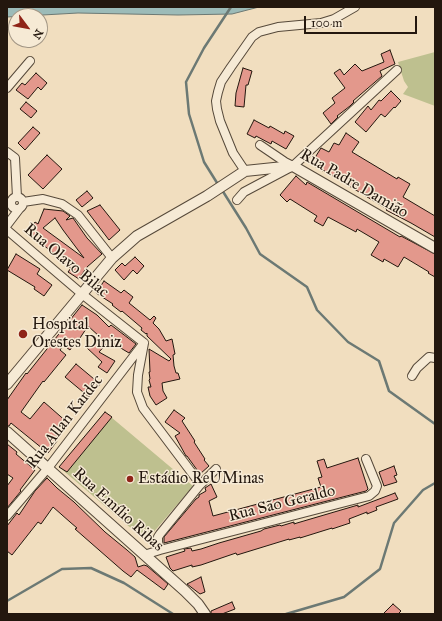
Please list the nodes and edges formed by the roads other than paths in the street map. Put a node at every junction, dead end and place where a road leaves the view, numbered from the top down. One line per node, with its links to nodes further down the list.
1 (355, 7): 8 (street)
2 (30, 61): 4 (street)
3 (397, 70): 7 (street)
4 (7, 88)
5 (260, 145): 7 (street, Rua Padre Damião)
6 (7, 152): 10 (street)
7 (293, 166): 8 (street); 9 (street); 14 (street, Rua Padre Damião)
8 (245, 171): 15 (street)
9 (237, 200)
10 (20, 202): 11 (street); 12 (street); 15 (street)
11 (9, 205)
12 (7, 226)
13 (7, 230): 16 (street, Rua Olavo Bilac)
14 (435, 248)
15 (112, 258): 16 (street)
16 (82, 294): 17 (street, Rua Olavo Bilac); 20 (street)
17 (144, 343): 23 (street, Rua Allan Kardec); 25 (street)
18 (435, 358): 19 (street)
19 (412, 376)
20 (7, 384)
21 (7, 432): 23 (street, Rua Emílio Ribas)
22 (366, 459): 27 (street, Rua São Geraldo)
23 (48, 468): 26 (street, Rua Allan Kardec); 28 (street, Rua Emílio Ribas)
24 (216, 469): 25 (street)
25 (199, 486): 27 (street)
26 (7, 516)
27 (160, 550): 28 (street)
28 (144, 555): 29 (street, Rua Emílio Ribas)
29 (205, 614)

